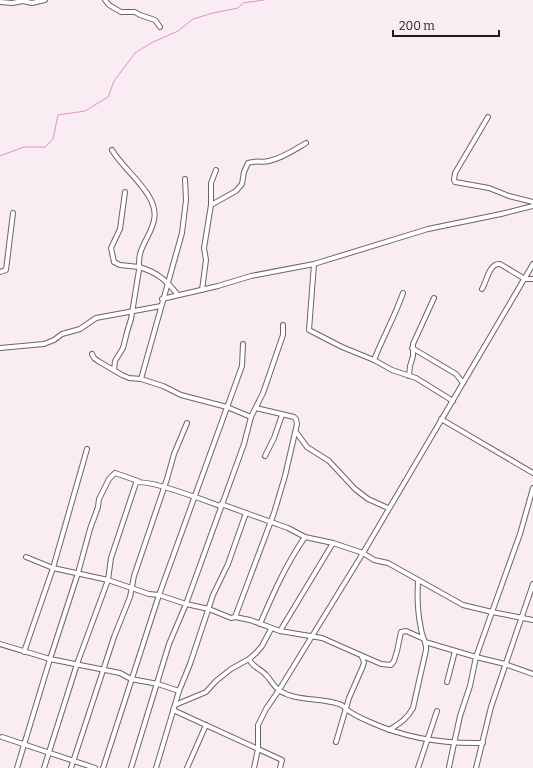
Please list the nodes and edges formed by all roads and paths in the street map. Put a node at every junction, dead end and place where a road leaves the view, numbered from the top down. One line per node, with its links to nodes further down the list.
1 (45, 0): 3 (street)
2 (104, 0): 4 (street)
3 (0, 2)
4 (160, 27)
5 (488, 117): 11 (street)
6 (306, 143): 12 (street)
7 (112, 150): 17 (street)
8 (216, 170): 12 (street)
9 (185, 179): 21 (street)
10 (126, 192): 17 (street)
11 (533, 202)
12 (211, 205): 23 (street)
13 (533, 206): 15 (street)
14 (13, 213): 18 (street)
15 (314, 264): 23 (street); 35 (street)
16 (533, 264): 19 (street)
17 (139, 267): 21 (street); 29 (street)
18 (0, 272)
19 (525, 279): 20 (street); 22 (street); 39 (street)
20 (533, 279)
21 (168, 283): 25 (street); 27 (street)
22 (482, 289)
23 (202, 290): 25 (street)
24 (403, 293): 35 (street)
25 (178, 294): 27 (street)
26 (434, 298): 33 (street)
27 (162, 299): 28 (street)
28 (161, 306): 29 (street); 38 (street)
29 (133, 311): 32 (street); 36 (street)
30 (283, 325): 42 (street)
31 (243, 344): 41 (street)
32 (0, 348)
33 (412, 348): 37 (street); 39 (street)
34 (92, 354): 36 (street)
35 (374, 360): 37 (street)
36 (114, 370): 38 (street)
37 (410, 376): 40 (street)
38 (141, 378): 41 (street)
39 (463, 383): 40 (street)
40 (453, 401): 45 (street)
41 (227, 407): 44 (street); 54 (street)
42 (256, 408): 43 (street); 44 (street)
43 (282, 415): 47 (street); 49 (street)
44 (251, 417): 55 (street)
45 (441, 419): 50 (street); 56 (street)
46 (186, 423): 52 (street)
47 (296, 432): 56 (street); 58 (street)
48 (87, 449): 63 (street)
49 (265, 456)
50 (533, 473)
51 (138, 481): 52 (street); 64 (street); 65 (street)
52 (164, 488): 54 (street); 68 (street)
53 (533, 488): 72 (street)
54 (194, 497): 55 (street); 69 (street)
55 (220, 505): 57 (street); 70 (street)
56 (388, 508): 61 (street)
57 (246, 513): 58 (street); 71 (street)
58 (271, 522): 59 (street); 73 (street)
59 (305, 537): 60 (street); 76 (street)
60 (333, 543): 61 (street); 78 (street)
61 (363, 553): 66 (street); 79 (street)
62 (26, 557): 63 (street)
63 (53, 568): 64 (street); 83 (street)
64 (78, 573): 65 (street); 86 (street)
65 (108, 580): 68 (street); 88 (street)
66 (418, 581): 72 (street); 80 (street)
67 (533, 584): 74 (street)
68 (132, 589): 69 (street); 90 (street)
69 (158, 595): 70 (street); 92 (street)
70 (186, 604): 71 (street); 94 (street)
71 (208, 609): 73 (street); 96 (street)
72 (492, 612): 74 (street); 85 (street)
73 (236, 617): 76 (street)
74 (521, 618): 75 (street); 89 (street)
75 (533, 620)
76 (260, 624): 77 (street)
77 (271, 628): 78 (street); 87 (street)
78 (280, 632): 79 (street)
79 (313, 635): 84 (street); 95 (street)
80 (424, 640): 82 (street); 84 (street); 102 (street)
81 (0, 644): 83 (street)
82 (455, 651): 85 (street); 93 (street)
83 (24, 652): 86 (street)
84 (362, 657): 98 (street)
85 (476, 657): 89 (street); 106 (street)
86 (50, 659): 88 (street); 108 (street)
87 (249, 659): 95 (street); 97 (street)
88 (77, 664): 90 (street); 110 (street)
89 (505, 664): 91 (street); 107 (street)
90 (104, 670): 92 (street); 111 (street)
91 (533, 674)
92 (131, 679): 94 (street); 117 (street)
93 (447, 682)
94 (158, 684): 96 (street); 118 (street)
95 (279, 690): 98 (street); 109 (street)
96 (179, 692): 97 (street)
97 (175, 705): 99 (street)
98 (346, 709): 102 (street); 105 (street)
99 (173, 710): 101 (street); 119 (street)
100 (437, 711): 104 (street)
101 (206, 725): 109 (street); 120 (street)
102 (389, 730): 104 (street)
103 (2, 737): 108 (street)
104 (427, 739): 106 (street); 123 (street)
105 (336, 742)
106 (454, 742): 107 (street); 112 (street)
107 (483, 743): 124 (street)
108 (24, 745): 110 (street); 113 (street)
109 (258, 749): 121 (street); 122 (street)
110 (49, 753): 111 (street); 114 (street)
111 (74, 761): 115 (street); 116 (street)
112 (449, 767)
113 (17, 768)
114 (44, 768)
115 (72, 768)
116 (95, 768)
117 (103, 768)
118 (131, 768)
119 (156, 768)
120 (187, 768)
121 (254, 768)
122 (280, 768)
123 (418, 768)
124 (476, 768)

